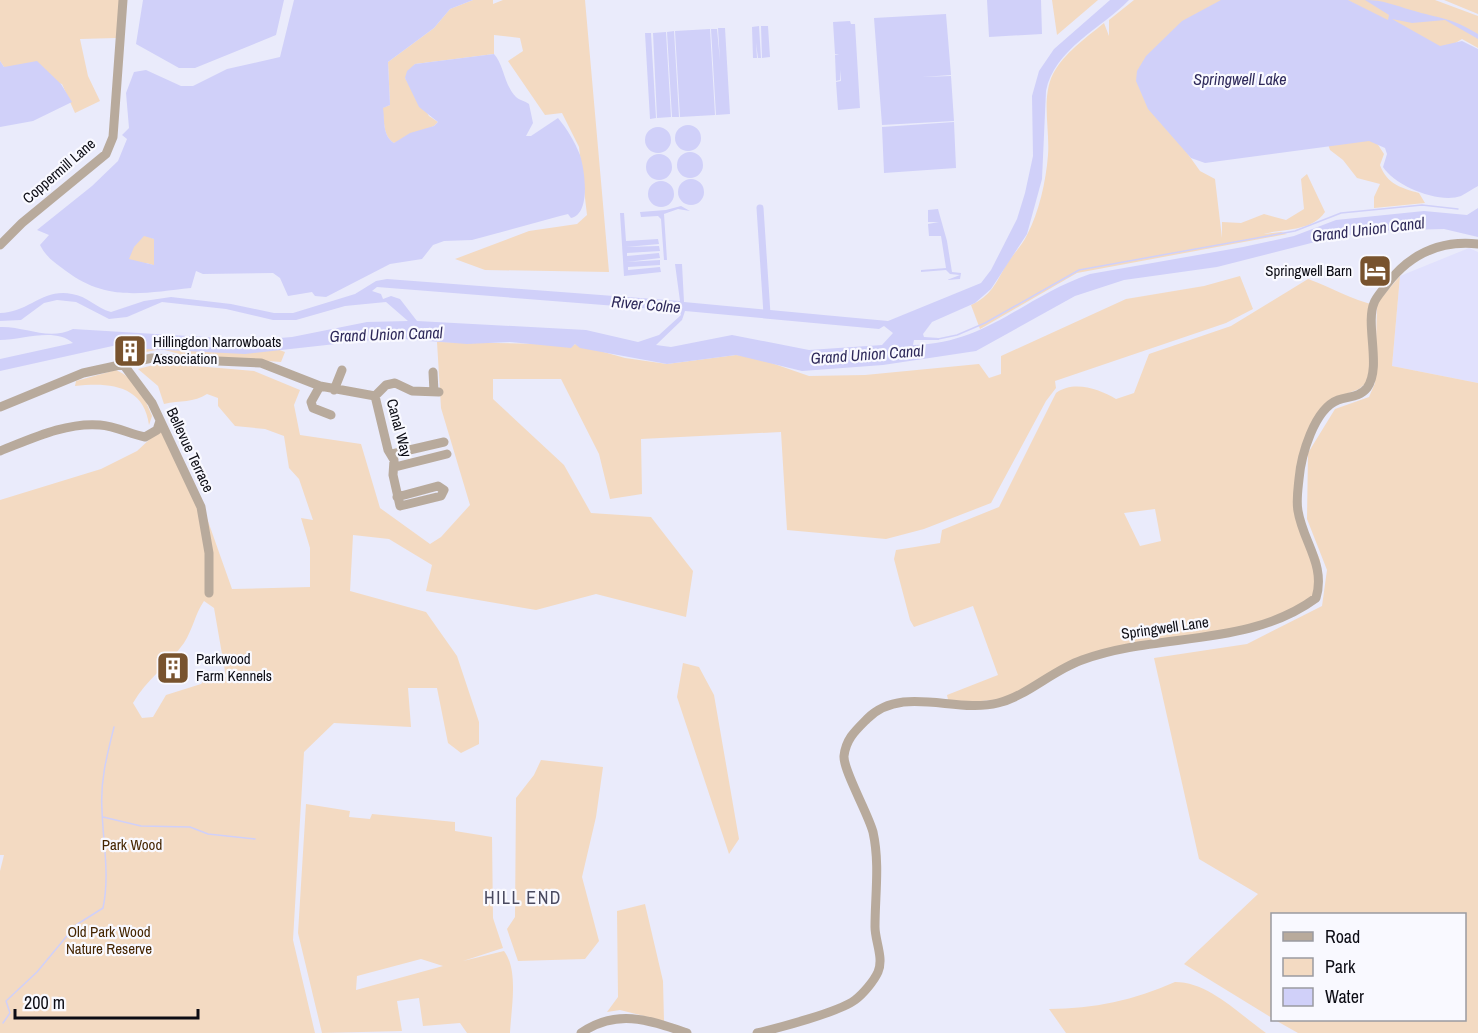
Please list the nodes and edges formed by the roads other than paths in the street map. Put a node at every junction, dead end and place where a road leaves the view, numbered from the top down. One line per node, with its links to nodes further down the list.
1 (123, 0): 2 (street, Coppermill Lane)
2 (0, 244)
3 (1478, 244): 22 (street, Springwell Lane)
4 (123, 364): 7 (street); 10 (street); 12 (street, Bellevue Terrace)
5 (342, 370): 8 (street)
6 (433, 372): 9 (street)
7 (320, 386): 8 (street); 11 (street)
8 (334, 390): 9 (street)
9 (375, 396): 15 (street, Canal Way)
10 (0, 407)
11 (331, 415)
12 (160, 421): 14 (street); 19 (street, Bellevue Terrace)
13 (444, 442): 15 (street)
14 (0, 451)
15 (392, 454): 17 (street, Canal Way)
16 (447, 454): 17 (street)
17 (395, 467): 18 (street, Canal Way)
18 (398, 500)
19 (209, 593)
20 (581, 1033): 21 (street)
21 (687, 1033)
22 (757, 1033)

